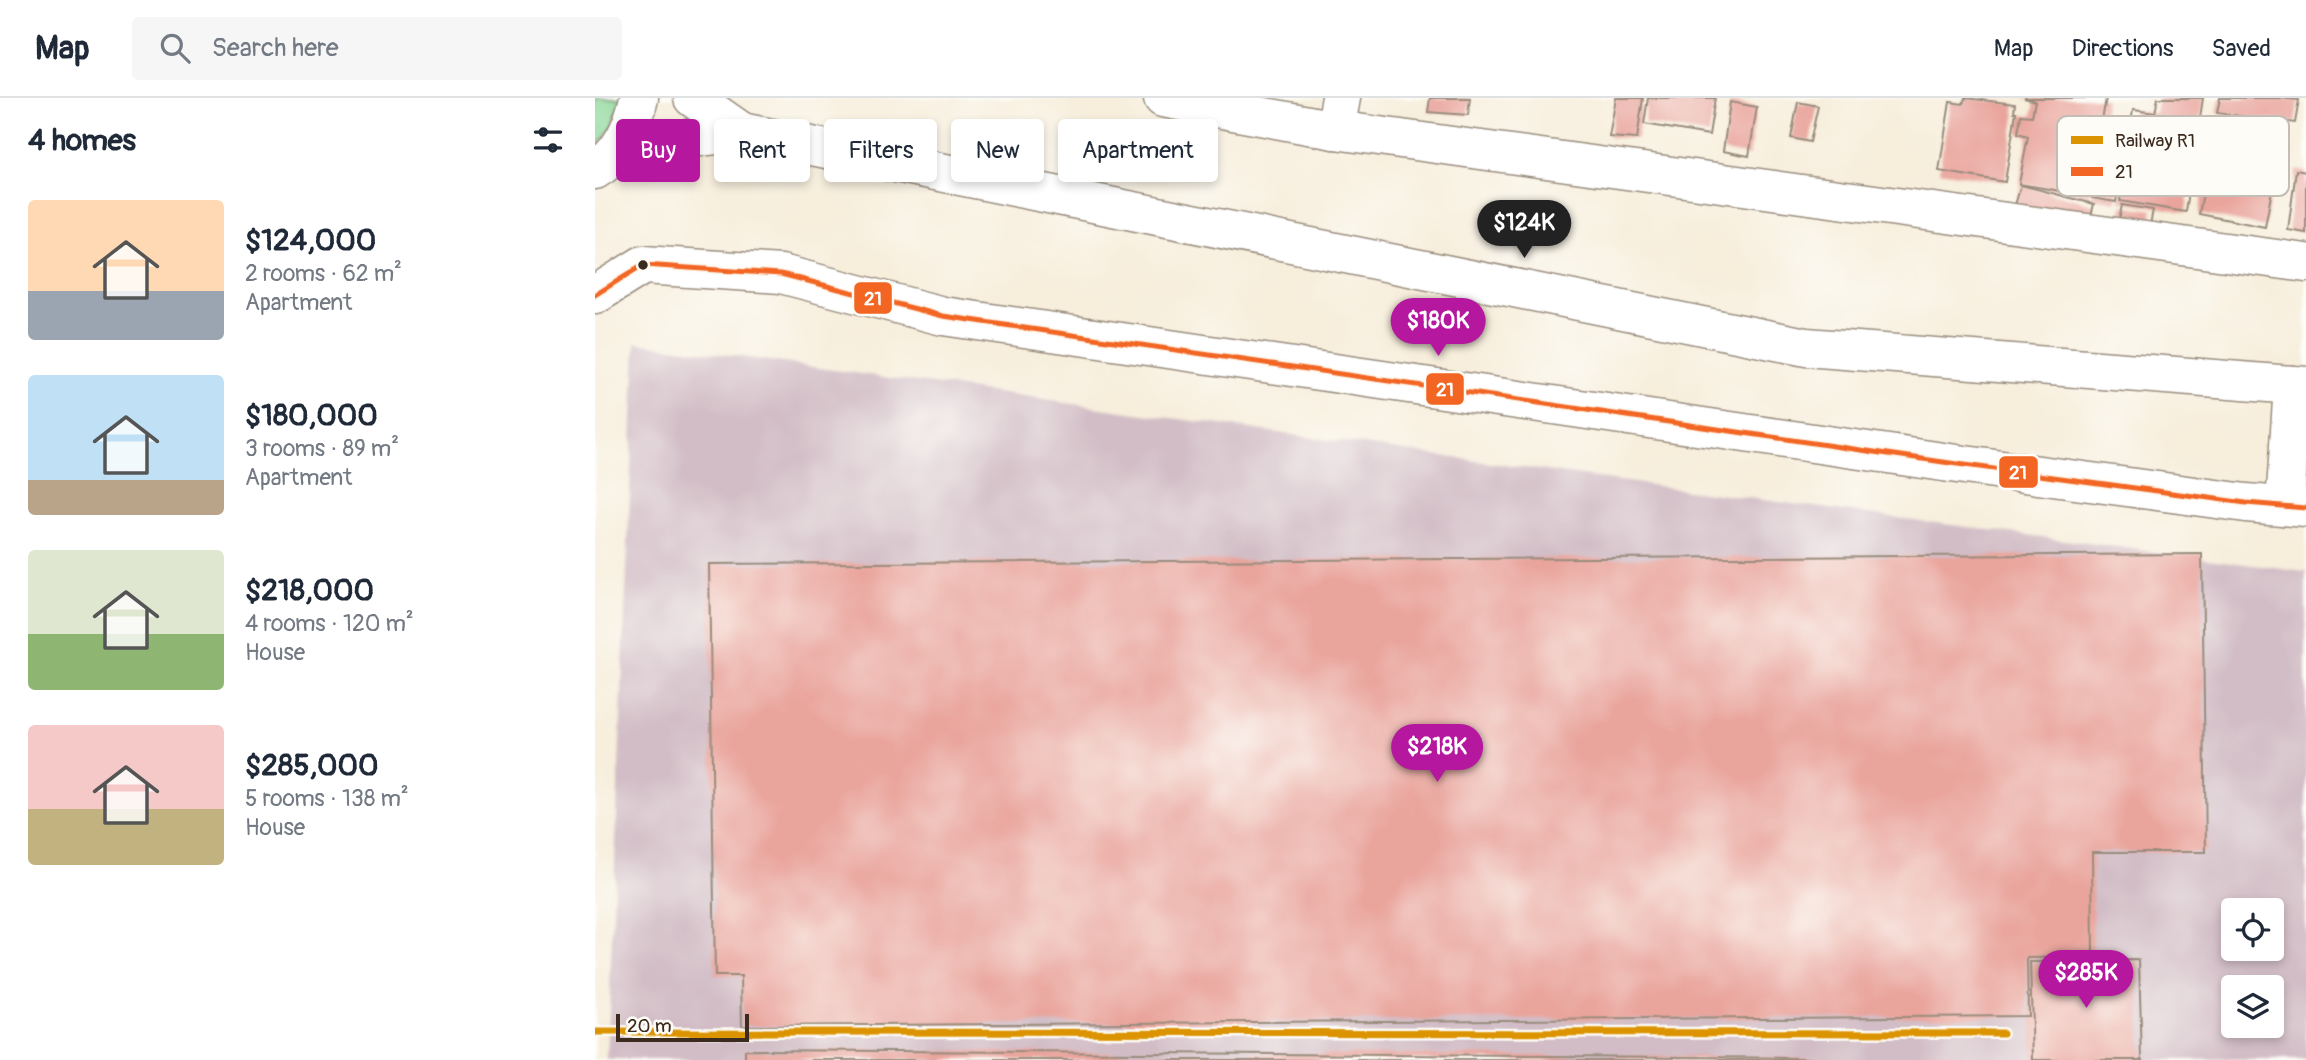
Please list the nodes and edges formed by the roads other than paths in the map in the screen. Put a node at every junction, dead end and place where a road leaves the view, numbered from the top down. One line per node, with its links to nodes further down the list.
1 (639, 98): 8 (street)
2 (693, 98): 5 (street)
3 (1163, 98): 4 (street)
4 (1338, 114): 9 (street)
5 (723, 119)
6 (714, 137): 8 (street)
7 (810, 146): 11 (street)
8 (608, 158)
9 (2306, 263)
10 (595, 295): 12 (street)
11 (2299, 386): 12 (street)
12 (2295, 507)

